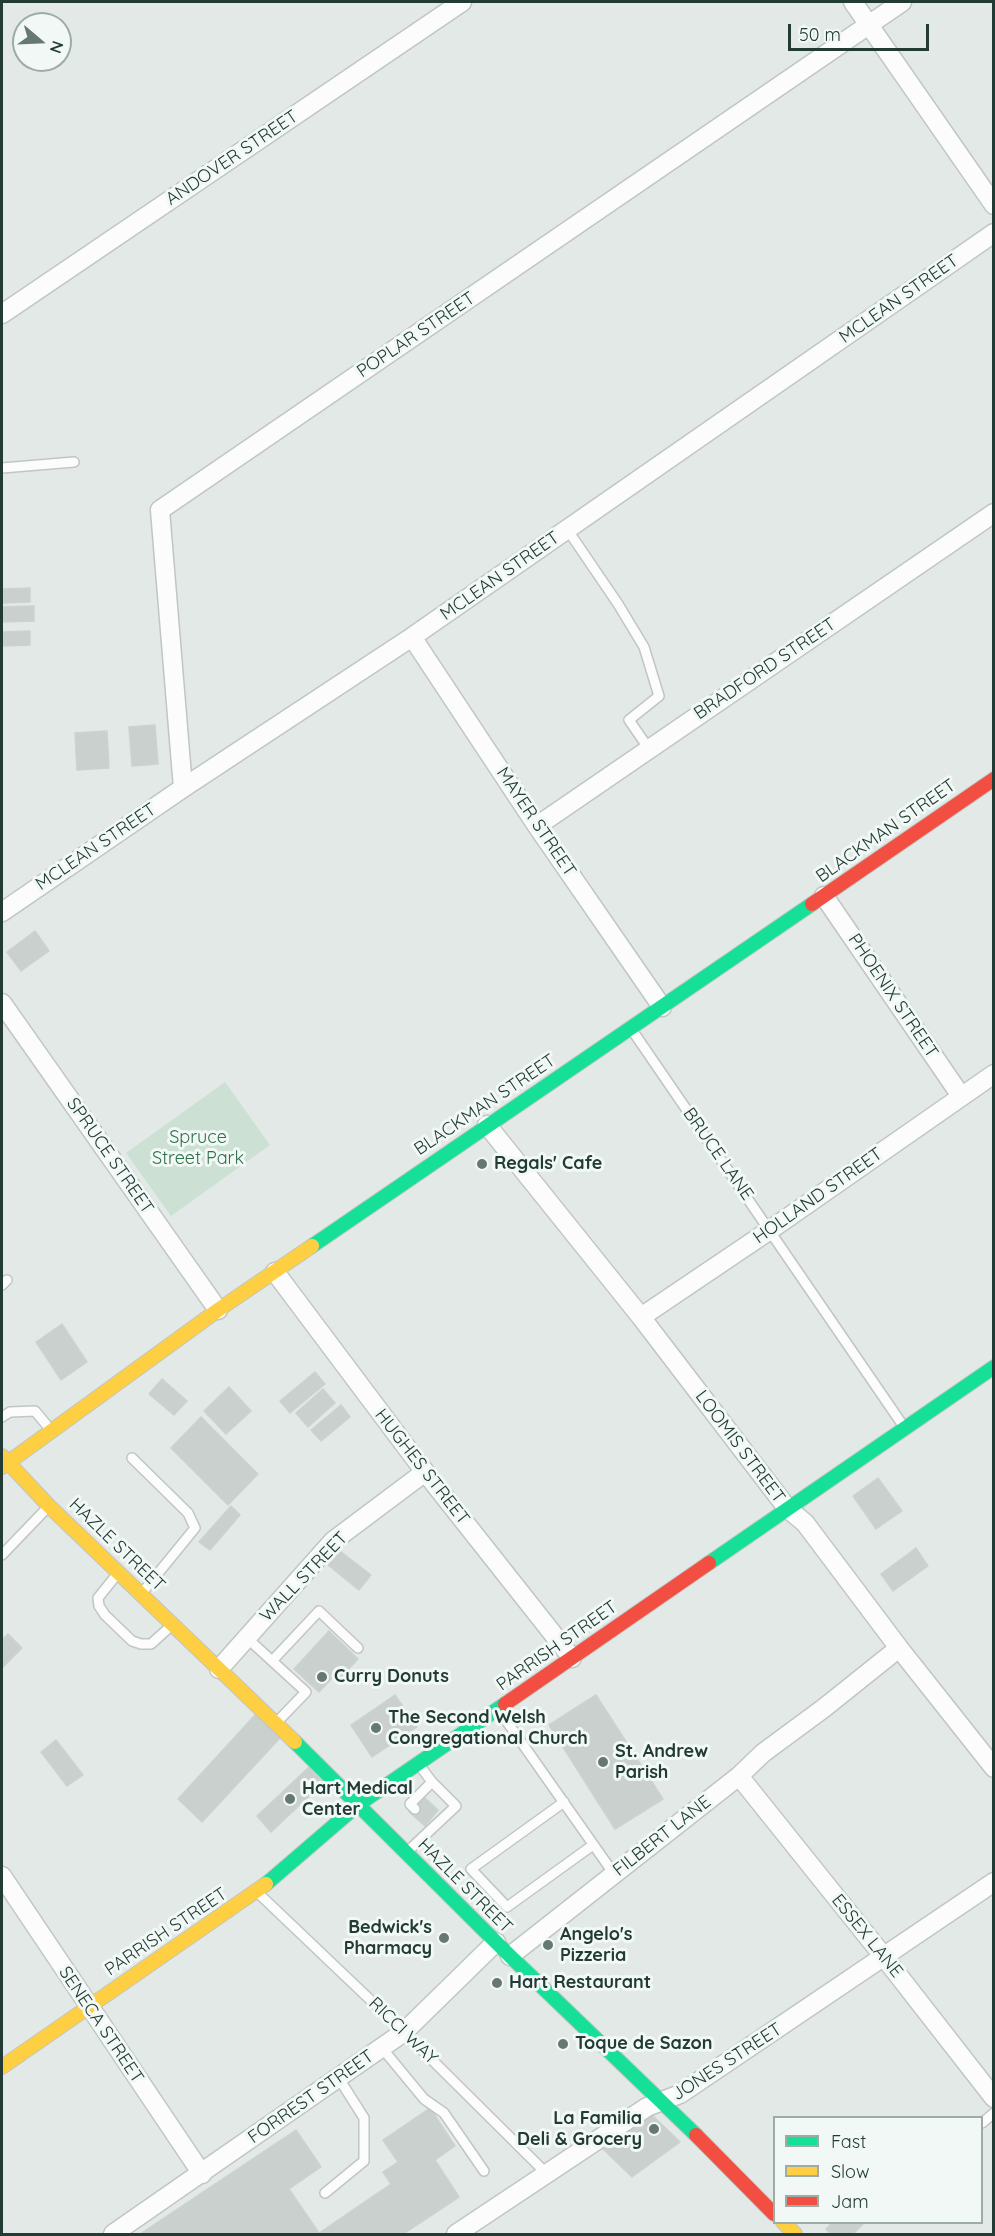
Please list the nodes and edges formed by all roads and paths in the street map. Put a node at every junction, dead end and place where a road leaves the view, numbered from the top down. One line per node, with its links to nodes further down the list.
1 (462, 2): 7 (street, ANDOVER STREET)
2 (853, 2): 4 (street)
3 (902, 2): 4 (street, POPLAR STREET)
4 (868, 25): 5 (street); 15 (street, POPLAR STREET)
5 (993, 205)
6 (993, 233): 11 (street, MCLEAN STREET)
7 (2, 314)
8 (74, 462): 9 (lane)
9 (2, 468)
10 (993, 513): 13 (street, BRADFORD STREET)
11 (567, 529): 12 (street, MCLEAN STREET); 13 (lane)
12 (412, 636): 15 (street, MCLEAN STREET); 16 (street, MAYER STREET)
13 (649, 749): 16 (street, BRADFORD STREET)
14 (993, 779): 17 (main road, BLACKMAN STREET)
15 (183, 788): 18 (street, MCLEAN STREET)
16 (537, 826): 20 (street, MAYER STREET)
17 (824, 896): 20 (main road, BLACKMAN STREET); 23 (street, PHOENIX STREET)
18 (2, 912)
19 (2, 1003): 27 (street, SPRUCE STREET)
20 (662, 1007): 21 (main road, BLACKMAN STREET)
21 (631, 1028): 24 (main road, BLACKMAN STREET); 25 (lane, BRUCE LANE)
22 (993, 1074): 23 (street, HOLLAND STREET)
23 (961, 1096): 25 (street, HOLLAND STREET)
24 (487, 1125): 26 (main road, BLACKMAN STREET); 28 (street, LOOMIS STREET)
25 (770, 1230): 28 (street, HOLLAND STREET); 31 (lane, BRUCE LANE)
26 (274, 1272): 27 (main road, BLACKMAN STREET); 35 (street, HUGHES STREET)
27 (218, 1310): 32 (main road, BLACKMAN STREET)
28 (641, 1317): 37 (street, LOOMIS STREET)
29 (993, 1367): 31 (main road, PARRISH STREET)
30 (2, 1417): 32 (lane)
31 (906, 1429): 37 (main road, PARRISH STREET)
32 (52, 1431): 34 (main road, BLACKMAN STREET)
33 (132, 1458): 40 (lane)
34 (4, 1462): 36 (main road, HAZLE STREET)
35 (425, 1472): 42 (street, WALL STREET); 45 (street, HUGHES STREET)
36 (49, 1506): 38 (lane); 39 (main road, HAZLE STREET)
37 (787, 1508): 44 (street, LOOMIS STREET); 45 (main road, PARRISH STREET)
38 (2, 1555)
39 (120, 1572): 40 (main road, HAZLE STREET); 41 (lane)
40 (142, 1593): 41 (main road, HAZLE STREET)
41 (173, 1624): 47 (main road, HAZLE STREET)
42 (247, 1638): 46 (lane); 47 (street, WALL STREET)
43 (358, 1648): 46 (lane)
44 (899, 1648): 51 (street, LOOMIS STREET); 52 (street, FILBERT LANE)
45 (572, 1658): 48 (main road, PARRISH STREET)
46 (272, 1661): 49 (lane)
47 (219, 1669): 49 (main road, HAZLE STREET)
48 (498, 1709): 50 (main road, PARRISH STREET); 54 (lane)
49 (276, 1723): 55 (main road, HAZLE STREET)
50 (419, 1764): 53 (lane); 55 (main road, PARRISH STREET)
51 (993, 1768)
52 (739, 1776): 59 (street, FILBERT LANE); 65 (street, ESSEX LANE)
53 (432, 1782): 56 (lane); 58 (lane)
54 (564, 1803): 57 (lane); 57 (lane)
55 (359, 1804): 58 (main road, HAZLE STREET); 62 (main road, PARRISH STREET)
56 (415, 1809)
57 (593, 1845): 59 (lane)
58 (406, 1852): 63 (main road, HAZLE STREET)
59 (614, 1874): 64 (street, FILBERT LANE)
60 (2, 1876): 66 (street, SENECA STREET)
61 (993, 1882): 65 (street, JONES STREET)
62 (257, 1892): 66 (main road, PARRISH STREET); 67 (lane, RICCI WAY)
63 (496, 1942): 64 (main road, HAZLE STREET); 67 (street, FORREST STREET)
64 (510, 1956): 72 (main road, HAZLE STREET)
65 (884, 1957): 71 (street, ESSEX LANE); 72 (street, JONES STREET)
66 (89, 2007): 69 (main road, PARRISH STREET); 75 (street, SENECA STREET)
67 (404, 2032): 68 (street, FORREST STREET); 74 (lane, RICCI WAY)
68 (382, 2048): 70 (street, FORREST STREET); 73 (lane)
69 (2, 2067)
70 (338, 2077): 75 (street, FORREST STREET); 76 (lane)
71 (993, 2098)
72 (663, 2103): 74 (street, JONES STREET); 77 (main road, HAZLE STREET)
73 (484, 2171)
74 (546, 2173): 80 (street, JONES STREET)
75 (202, 2174): 79 (street, FORREST STREET)
76 (325, 2193)
77 (773, 2213)
78 (784, 2224): 81 (main road)
79 (113, 2235)
80 (456, 2235)
81 (795, 2235)

